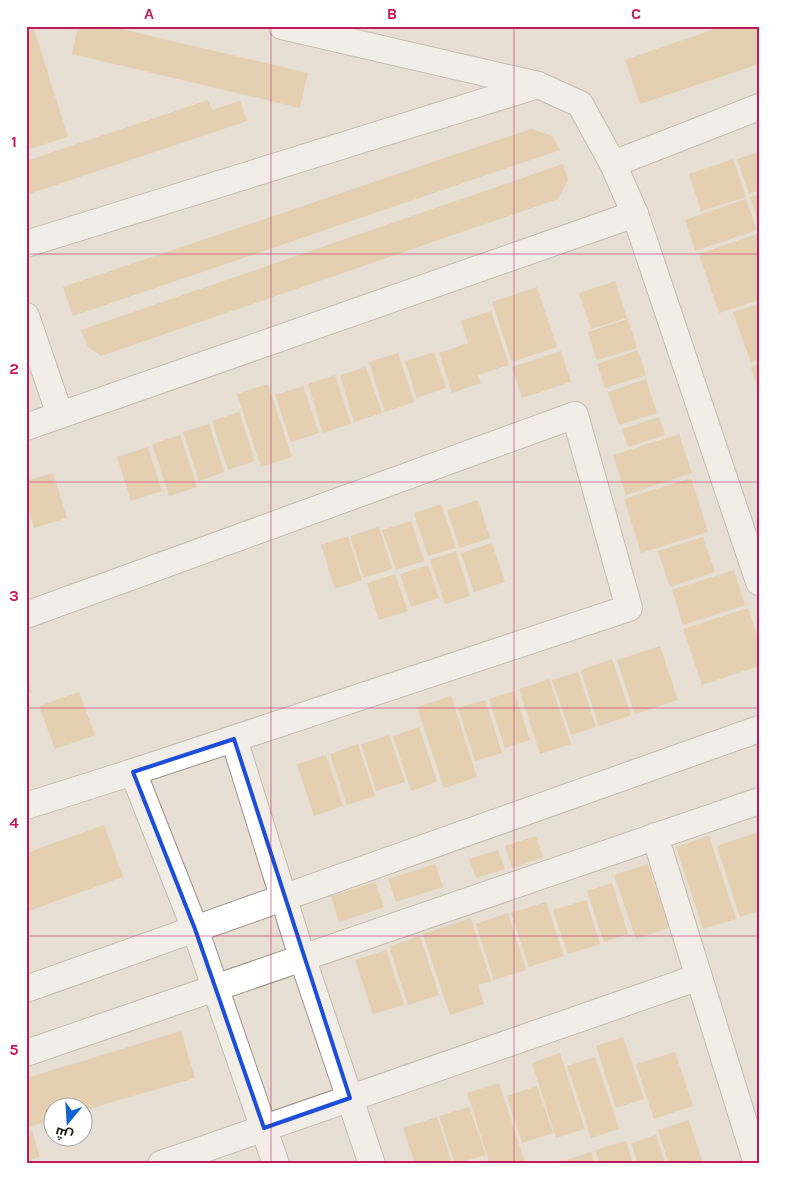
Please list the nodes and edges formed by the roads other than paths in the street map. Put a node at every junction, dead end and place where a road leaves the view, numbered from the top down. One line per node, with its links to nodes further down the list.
1 (282, 26): 2 (street)
2 (538, 85): 4 (street); 6 (street)
3 (759, 107): 4 (street)
4 (613, 164): 5 (street)
5 (635, 214): 8 (street); 10 (street)
6 (26, 244)
7 (26, 316): 8 (street)
8 (60, 415): 9 (street)
9 (26, 427)
10 (759, 582)
11 (26, 615): 13 (street)
12 (759, 729): 18 (street)
13 (234, 739): 14 (street); 18 (street)
14 (133, 772): 16 (street); 19 (street)
15 (759, 801): 17 (street)
16 (26, 806)
17 (655, 836): 20 (street); 21 (street)
18 (284, 898): 19 (street); 20 (street)
19 (195, 929): 22 (street); 23 (street)
20 (302, 957): 22 (street); 25 (street)
21 (699, 976): 25 (street); 30 (street)
22 (215, 987): 24 (street); 26 (street)
23 (26, 989)
24 (26, 1054)
25 (350, 1098): 26 (street); 29 (street)
26 (264, 1128): 27 (street); 28 (street)
27 (161, 1164)
28 (276, 1164)
29 (372, 1164)
30 (756, 1164)

